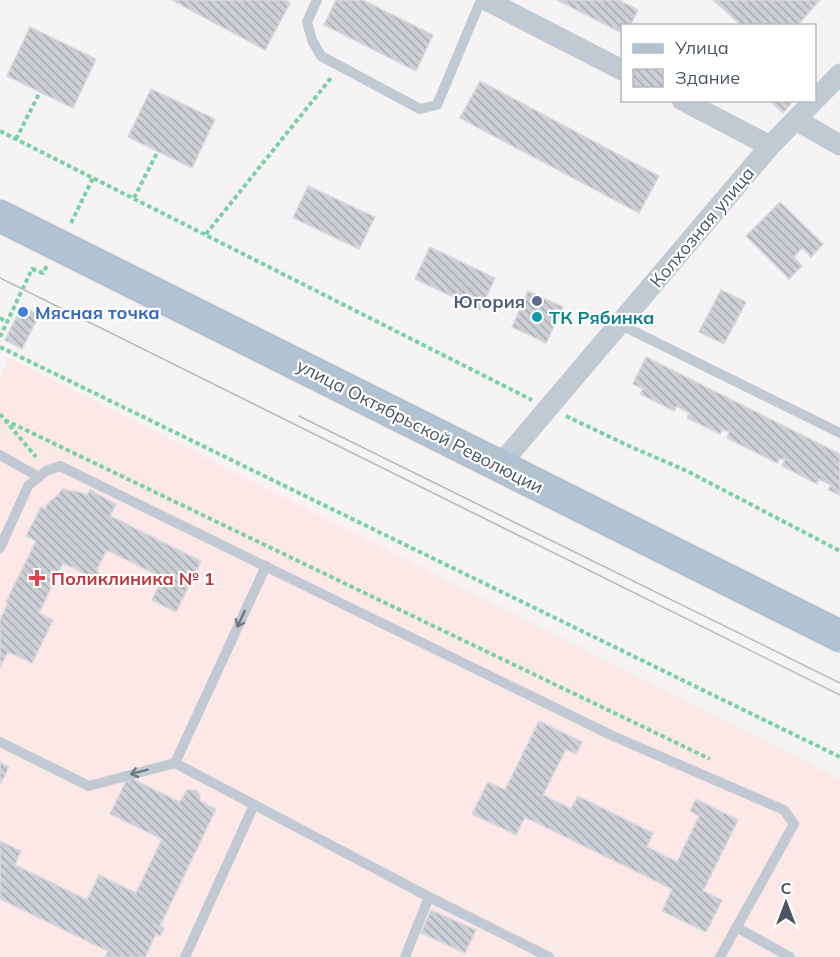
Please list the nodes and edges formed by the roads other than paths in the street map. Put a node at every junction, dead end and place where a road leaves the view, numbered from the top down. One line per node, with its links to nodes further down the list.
1 (317, 0): 2 (lane)
2 (481, 0)
3 (486, 0): 4 (street)
4 (621, 69)
5 (840, 74): 6 (street, Колхозная улица)
6 (816, 99)
7 (686, 102): 11 (street)
8 (813, 102): 9 (street, Колхозная улица)
9 (796, 120): 10 (street); 11 (street, Колхозная улица)
10 (840, 145)
11 (770, 146): 13 (street, Колхозная улица)
12 (0, 216): 16 (main road, улица Октябрьской Революции)
13 (619, 324): 14 (lane); 16 (street, Колхозная улица)
14 (840, 433)
15 (0, 455): 17 (lane)
16 (499, 466): 20 (main road, улица Октябрьской Революции)
17 (43, 474): 18 (lane); 19 (lane)
18 (0, 548)
19 (266, 566): 22 (lane, one-way to 22); 25 (lane)
20 (840, 636)
21 (0, 742): 22 (lane, one-way to 21)
22 (175, 763): 23 (lane)
23 (254, 805): 24 (lane); 26 (lane)
24 (429, 897): 27 (lane); 28 (lane)
25 (736, 927): 29 (lane); 30 (lane)
26 (185, 957)
27 (405, 957)
28 (549, 957)
29 (720, 957)
30 (790, 957)

